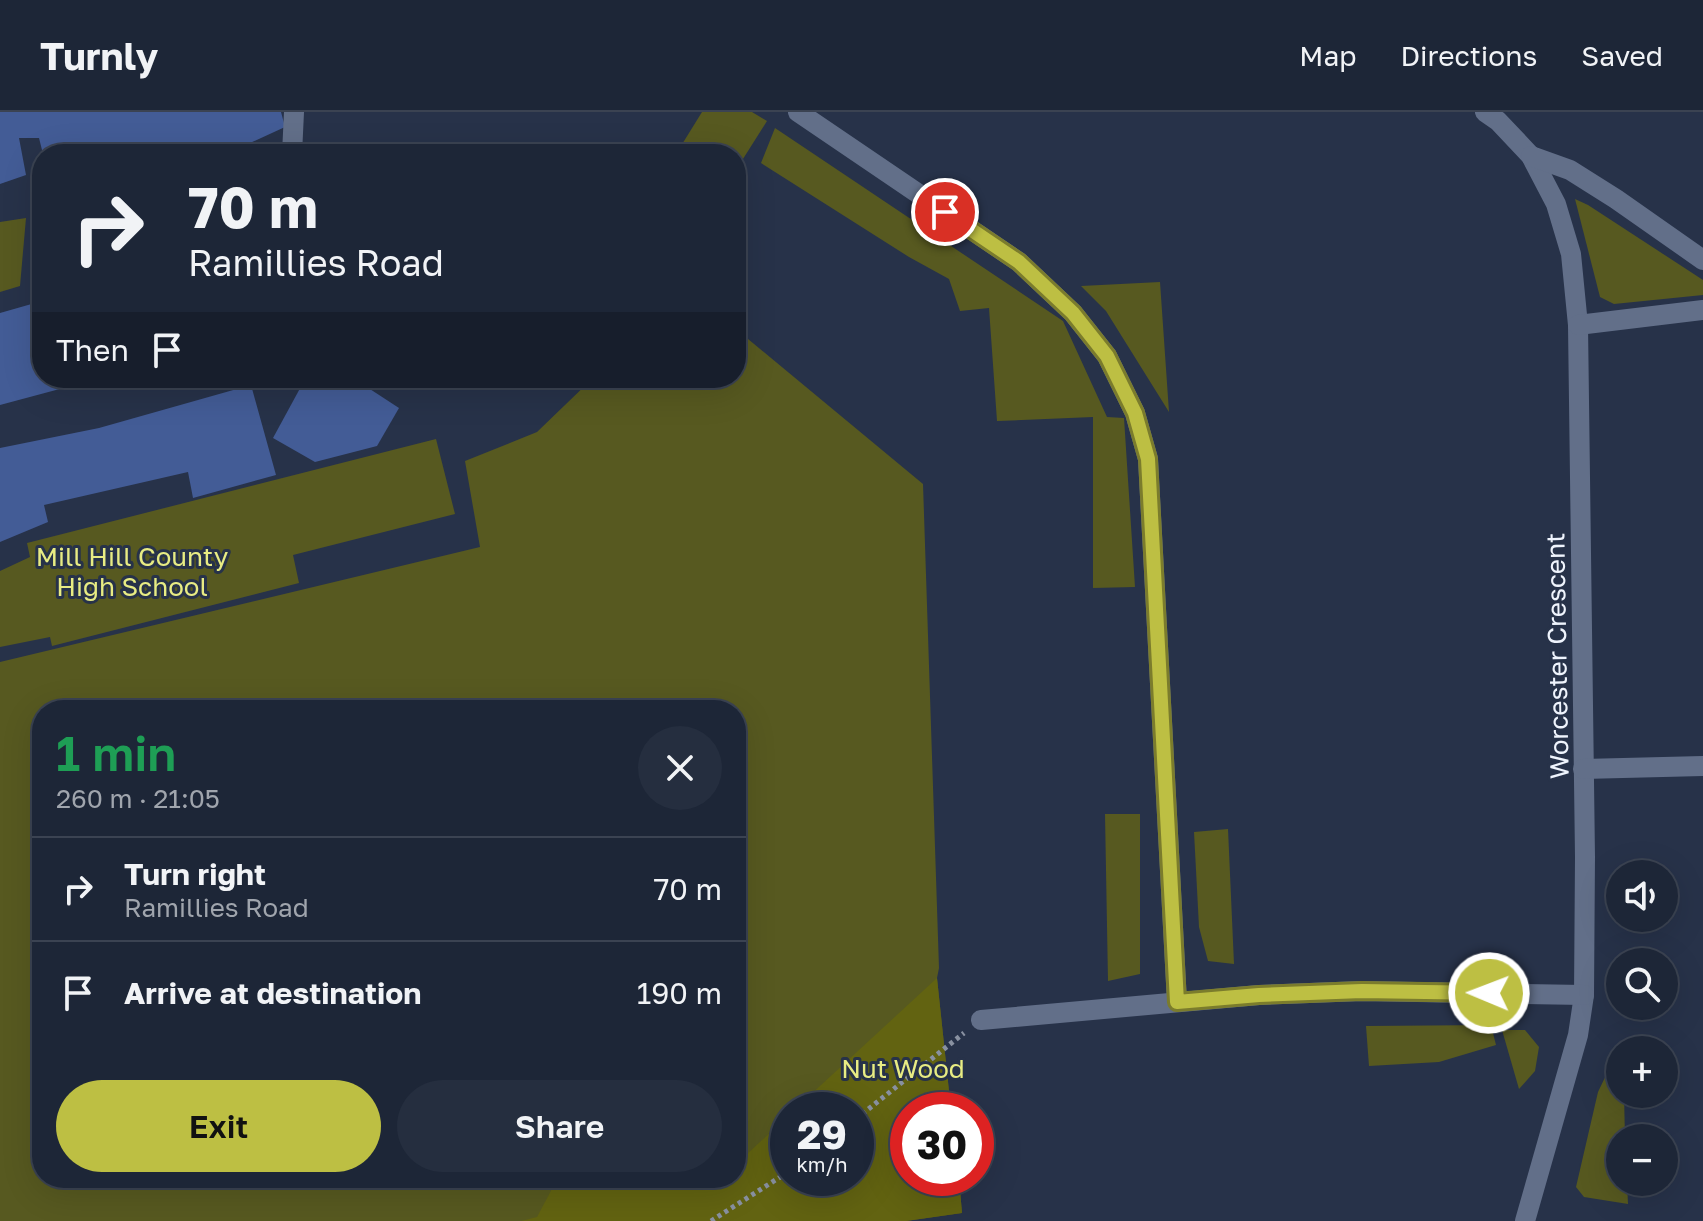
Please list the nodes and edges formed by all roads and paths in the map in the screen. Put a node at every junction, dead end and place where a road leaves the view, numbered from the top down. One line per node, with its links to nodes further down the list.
1 (294, 112): 4 (street)
2 (798, 112): 12 (street)
3 (1485, 112): 5 (street, Worcester Crescent)
4 (292, 144)
5 (1531, 156): 6 (street); 8 (street, Worcester Crescent)
6 (1703, 260)
7 (1703, 310): 8 (street)
8 (1578, 325): 10 (street, Worcester Crescent)
9 (1703, 766): 10 (street)
10 (1583, 769): 11 (street, Worcester Crescent)
11 (1584, 995): 12 (street); 17 (street, Worcester Crescent)
12 (1177, 1002): 13 (street)
13 (981, 1020): 14 (path)
14 (874, 1105)
15 (770, 1183): 16 (path)
16 (711, 1221)
17 (1525, 1221)

